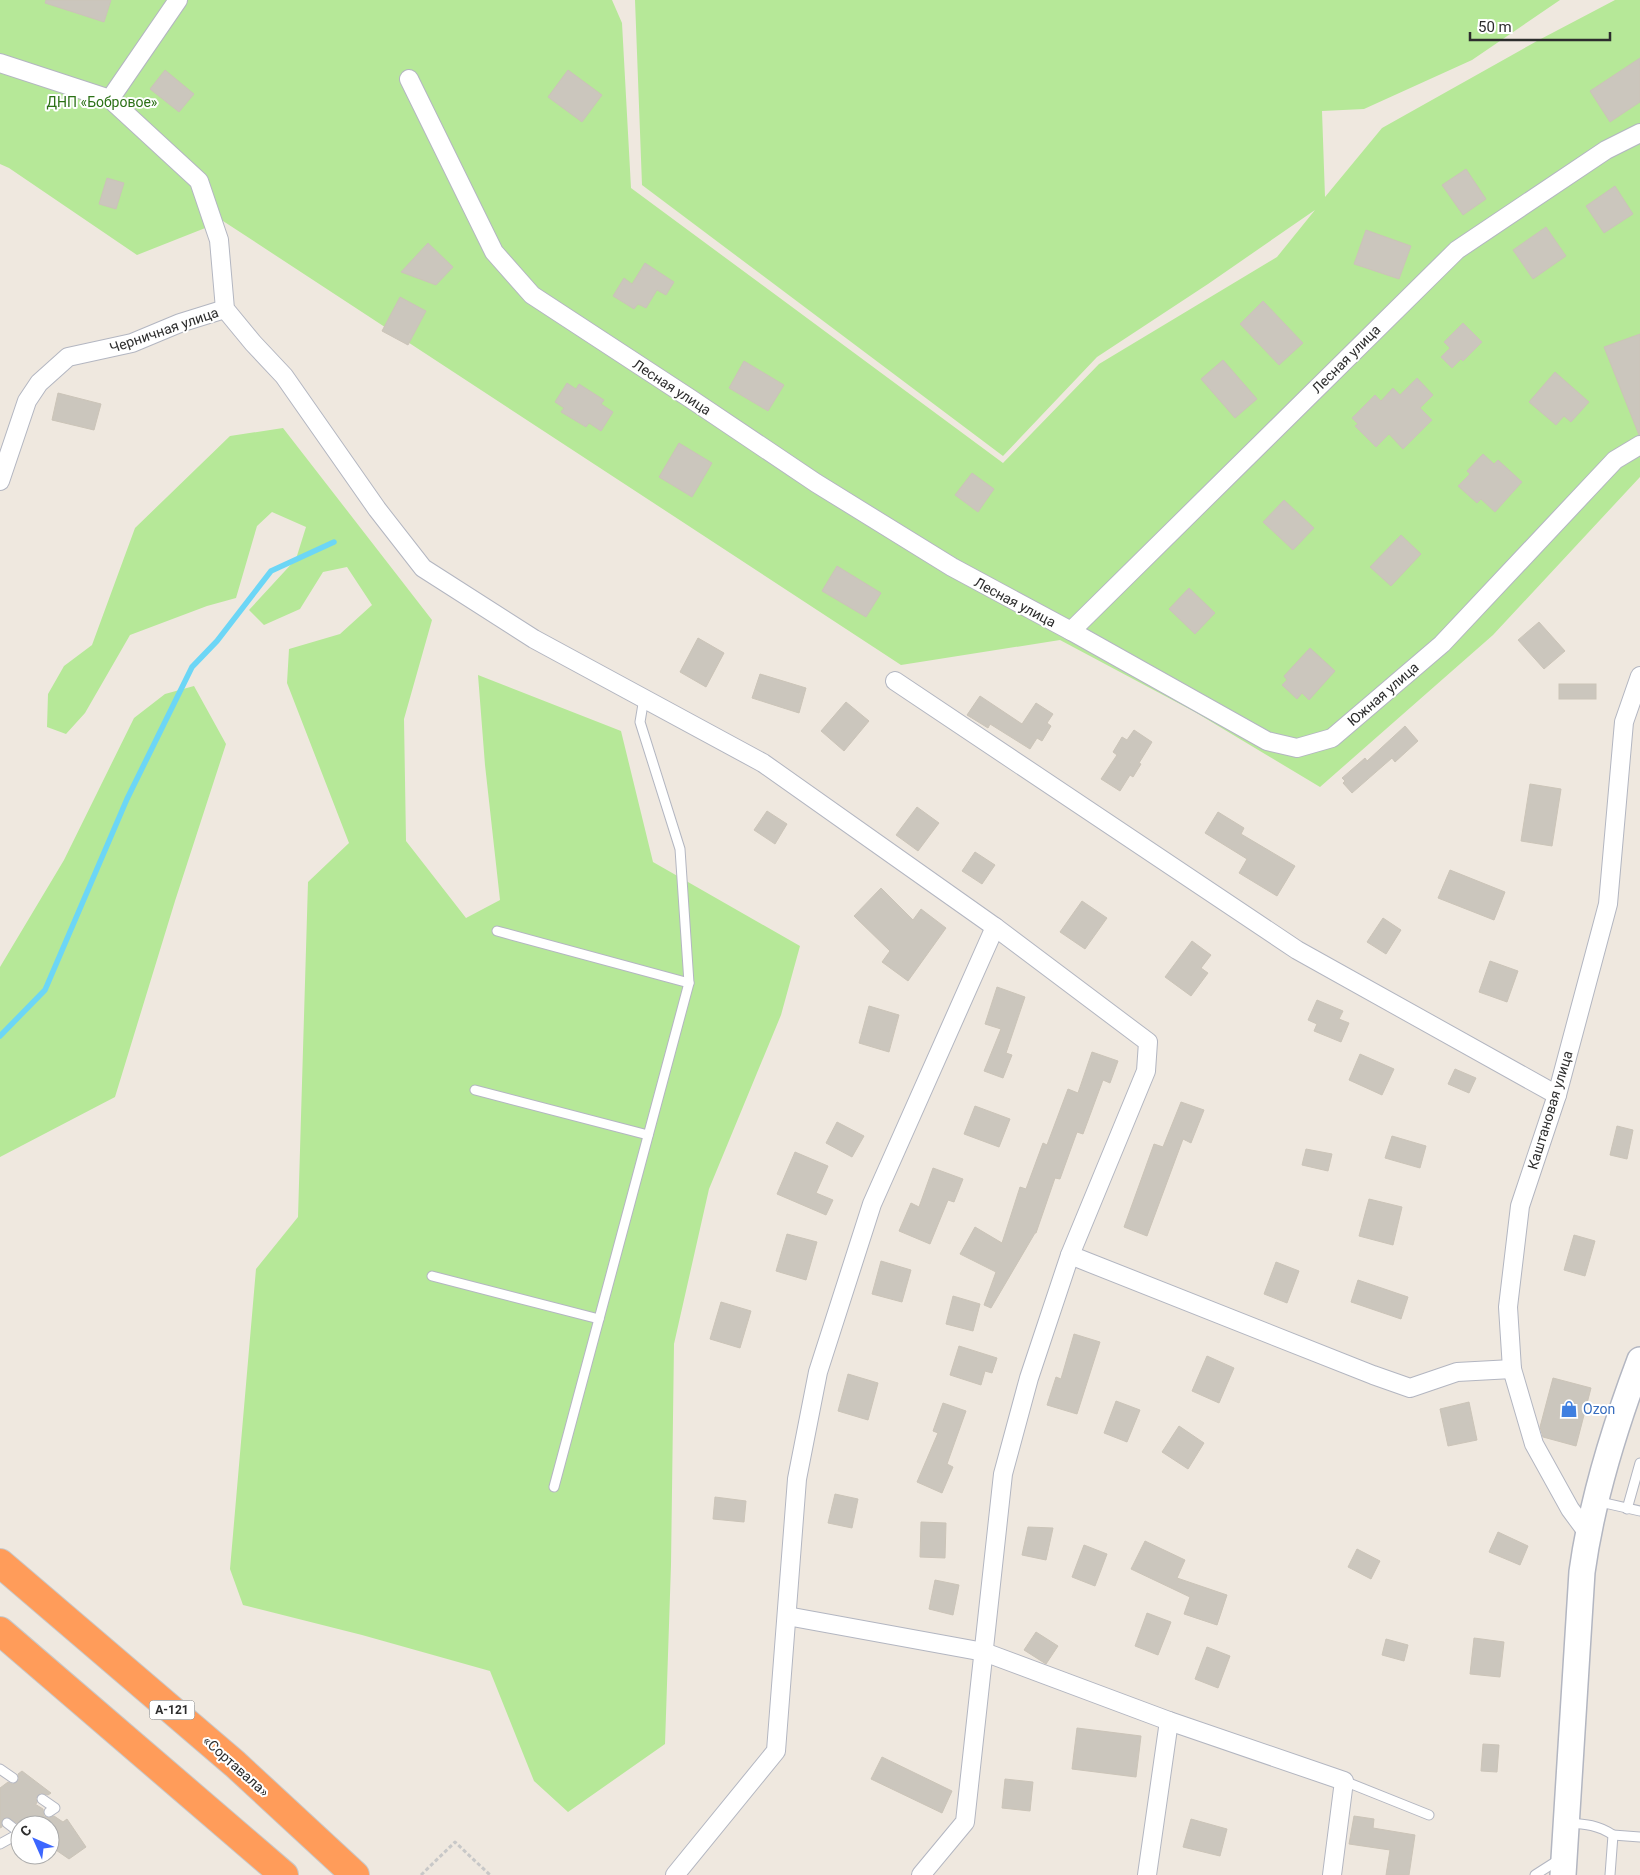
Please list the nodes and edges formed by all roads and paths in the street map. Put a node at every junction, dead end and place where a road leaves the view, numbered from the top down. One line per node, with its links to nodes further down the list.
1 (178, 0): 4 (street)
2 (0, 64): 4 (street)
3 (409, 79): 9 (street, Лесная улица)
4 (110, 100): 6 (street)
5 (1640, 134): 9 (street, Лесная улица)
6 (226, 309): 8 (street, Черничная улица); 12 (street)
7 (1640, 445): 9 (street, Южная улица)
8 (1, 475)
9 (1071, 631)
10 (1640, 676): 17 (street, Каштановая улица)
11 (895, 681): 17 (street)
12 (644, 698): 13 (street); 15 (lane)
13 (994, 927): 19 (street); 31 (street)
14 (497, 931): 15 (lane)
15 (688, 983): 18 (lane)
16 (475, 1090): 18 (lane)
17 (1556, 1096): 23 (street, Каштановая улица)
18 (648, 1135): 21 (lane)
19 (1070, 1255): 23 (street); 33 (street)
20 (432, 1276): 21 (lane)
21 (599, 1319): 25 (lane)
22 (1640, 1360): 26 (main road)
23 (1512, 1369): 29 (street, Каштановая улица)
24 (1640, 1462): 27 (lane)
25 (554, 1487)
26 (1594, 1501): 27 (lane); 29 (main road)
27 (1626, 1509): 28 (lane)
28 (1640, 1511)
29 (1588, 1532): 42 (main road)
30 (0, 1563): 48 (highway, «Сортавала» / А-121)
31 (788, 1616): 33 (street); 51 (street)
32 (0, 1631): 47 (highway)
33 (984, 1652): 34 (street); 52 (street)
34 (1169, 1721): 37 (street); 53 (street)
35 (0, 1769): 36 (lane)
36 (13, 1778)
37 (1344, 1781): 40 (lane); 54 (street)
38 (42, 1799): 39 (lane)
39 (48, 1812)
40 (1429, 1815)
41 (7, 1823): 43 (lane)
42 (1565, 1823): 44 (lane); 46 (main road)
43 (10, 1825)
44 (1613, 1835): 45 (lane); 56 (lane)
45 (1640, 1837)
46 (1564, 1865): 55 (lane)
47 (284, 1875)
48 (355, 1875)
49 (421, 1875): 50 (path)
50 (490, 1875)
51 (675, 1875)
52 (920, 1875)
53 (1147, 1875)
54 (1332, 1875)
55 (1535, 1875)
56 (1610, 1875)

